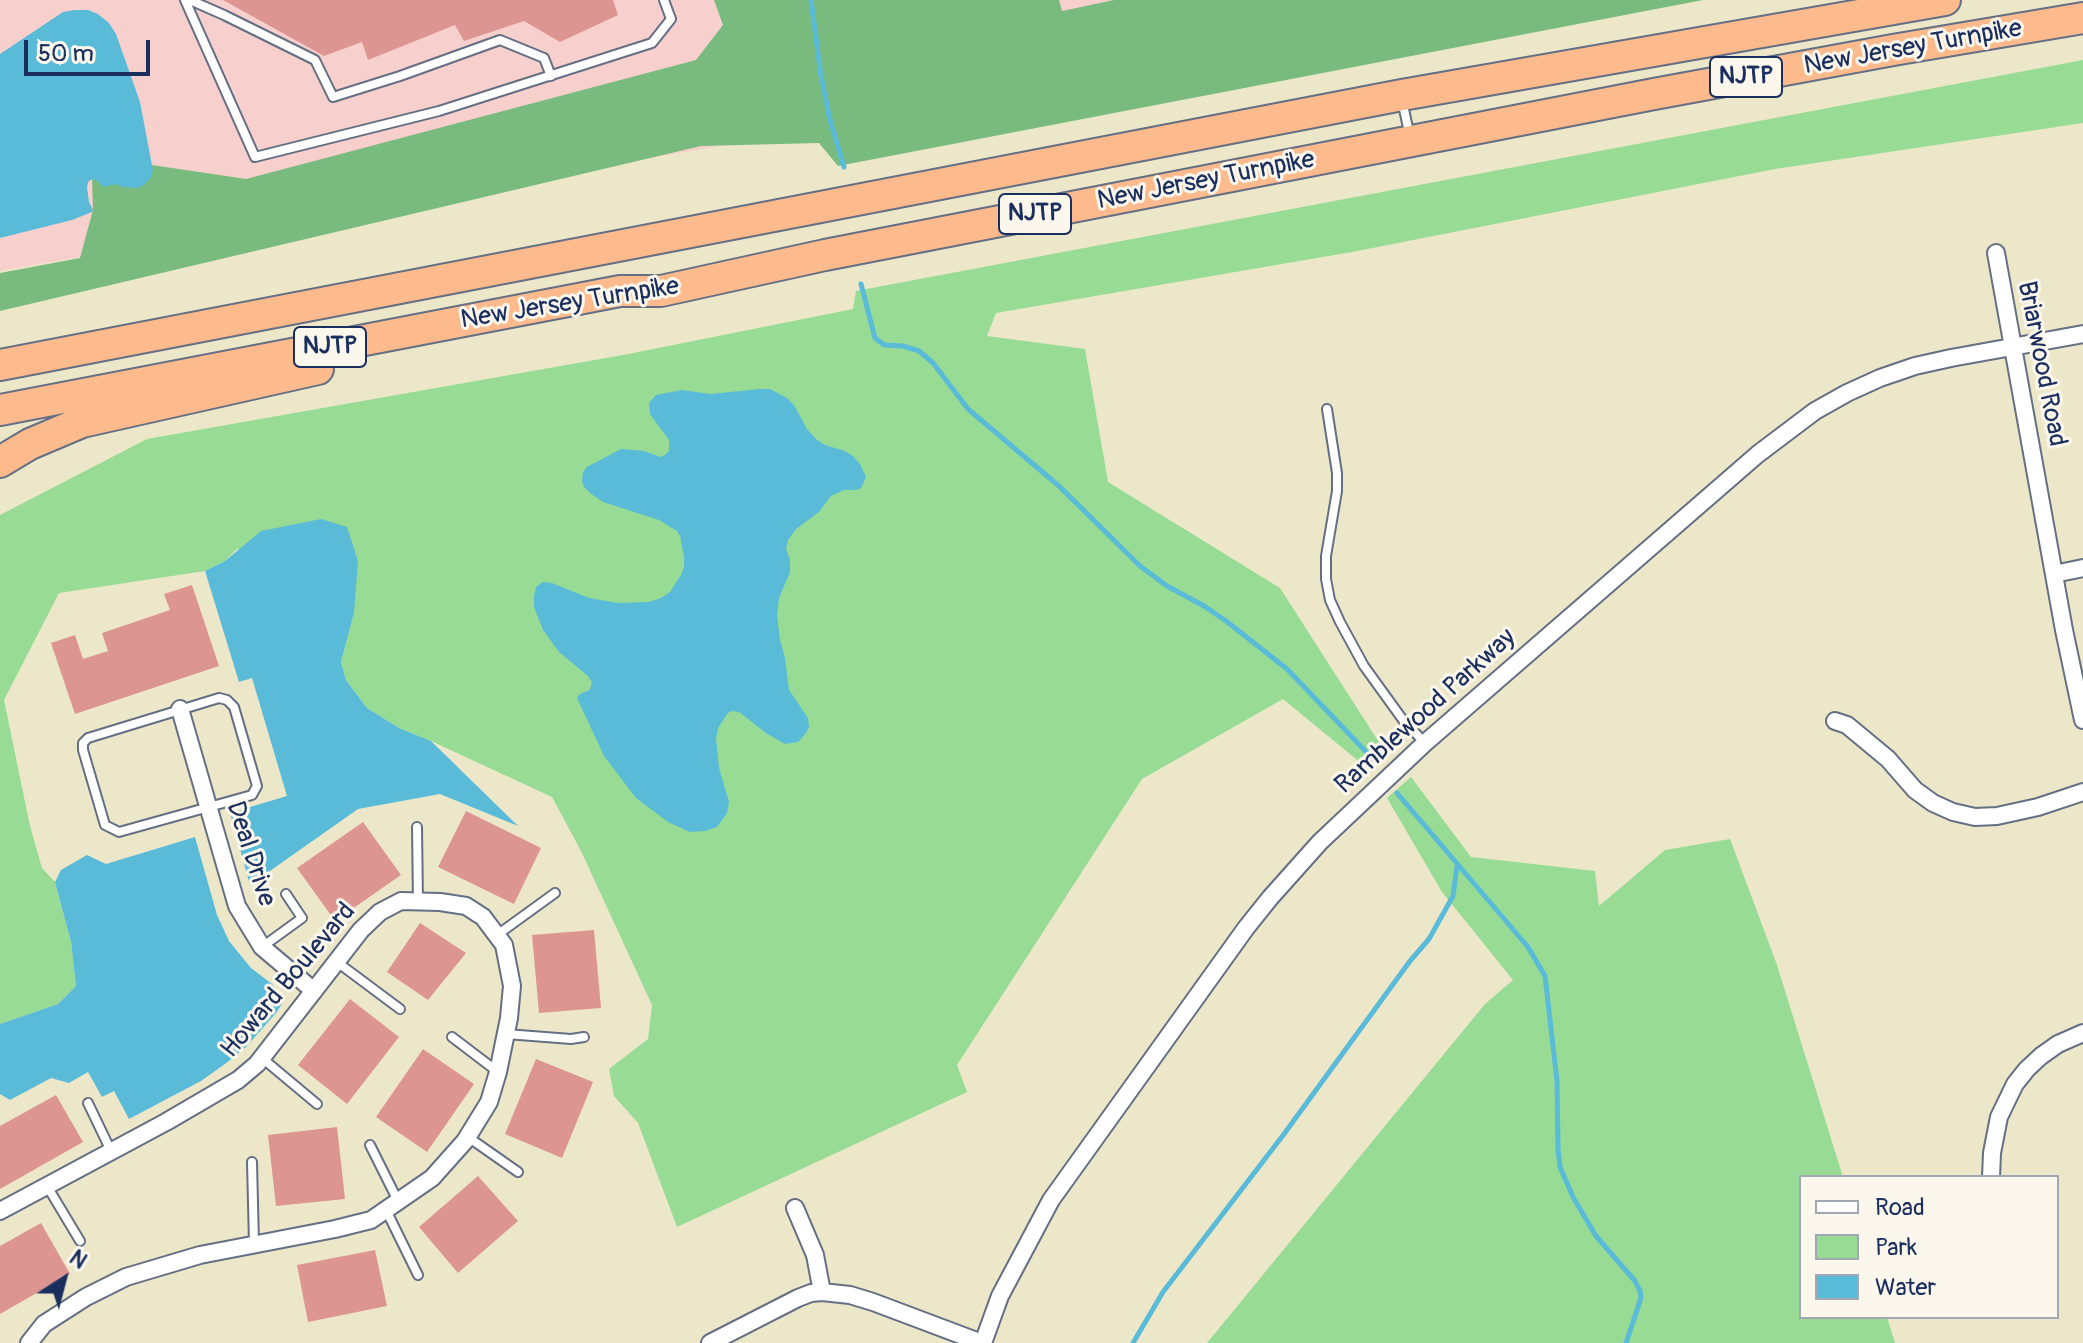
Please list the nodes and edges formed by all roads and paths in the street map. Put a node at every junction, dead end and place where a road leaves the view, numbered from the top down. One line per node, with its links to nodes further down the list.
1 (187, 0): 5 (lane); 5 (lane)
2 (664, 0): 5 (lane)
3 (1945, 0): 6 (highway, New Jersey Turnpike / NJTP)
4 (2083, 18): 7 (highway, New Jersey Turnpike / NJTP)
5 (551, 76)
6 (1402, 95): 7 (lane); 9 (highway, New Jersey Turnpike / NJTP)
7 (1410, 142): 10 (highway, New Jersey Turnpike / NJTP)
8 (1996, 253): 13 (street, Briarwood Road)
9 (511, 266): 12 (highway); 14 (highway, New Jersey Turnpike / NJTP)
10 (661, 291): 16 (highway, New Jersey Turnpike / NJTP); 17 (highway)
11 (2083, 334): 13 (street, Ramblewood Parkway)
12 (0, 345)
13 (2014, 346): 19 (street, Briarwood Road); 23 (street, Ramblewood Parkway)
14 (0, 365)
15 (1327, 409): 23 (lane)
16 (0, 410)
17 (0, 462)
18 (2083, 568): 19 (street)
19 (2054, 574): 21 (street, Briarwood Road)
20 (180, 709): 25 (street, Deal Drive); 25 (lane); 25 (lane)
21 (2083, 720)
22 (1835, 721): 24 (street)
23 (1425, 743): 59 (street, Ramblewood Parkway)
24 (2083, 792)
25 (208, 807): 31 (street, Deal Drive)
26 (417, 827): 29 (lane)
27 (555, 893): 30 (lane)
28 (286, 894): 31 (lane)
29 (418, 901): 30 (street, Howard Boulevard); 32 (street, Howard Boulevard)
30 (496, 935): 36 (street, Howard Boulevard)
31 (262, 947): 33 (street, Deal Drive)
32 (336, 962): 33 (street, Howard Boulevard); 34 (lane)
33 (314, 991): 39 (street, Howard Boulevard)
34 (400, 1009)
35 (2083, 1033): 48 (street)
36 (506, 1034): 38 (lane); 40 (street, Howard Boulevard)
37 (452, 1037): 40 (lane)
38 (584, 1037)
39 (262, 1058): 42 (lane); 45 (street, Howard Boulevard)
40 (498, 1072): 43 (street, Howard Boulevard)
41 (88, 1103): 45 (lane)
42 (317, 1104)
43 (468, 1137): 47 (lane); 50 (street, Howard Boulevard)
44 (370, 1145): 50 (lane)
45 (111, 1151): 49 (street, Howard Boulevard)
46 (252, 1162): 54 (lane)
47 (518, 1172)
48 (1991, 1175)
49 (47, 1186): 52 (street, Howard Boulevard); 53 (lane)
50 (392, 1205): 54 (street, Howard Boulevard); 55 (lane)
51 (795, 1208): 56 (street)
52 (0, 1211)
53 (80, 1241)
54 (254, 1244): 57 (street, Howard Boulevard)
55 (418, 1275)
56 (822, 1292): 58 (street); 59 (street)
57 (29, 1343)
58 (710, 1343)
59 (983, 1343)

